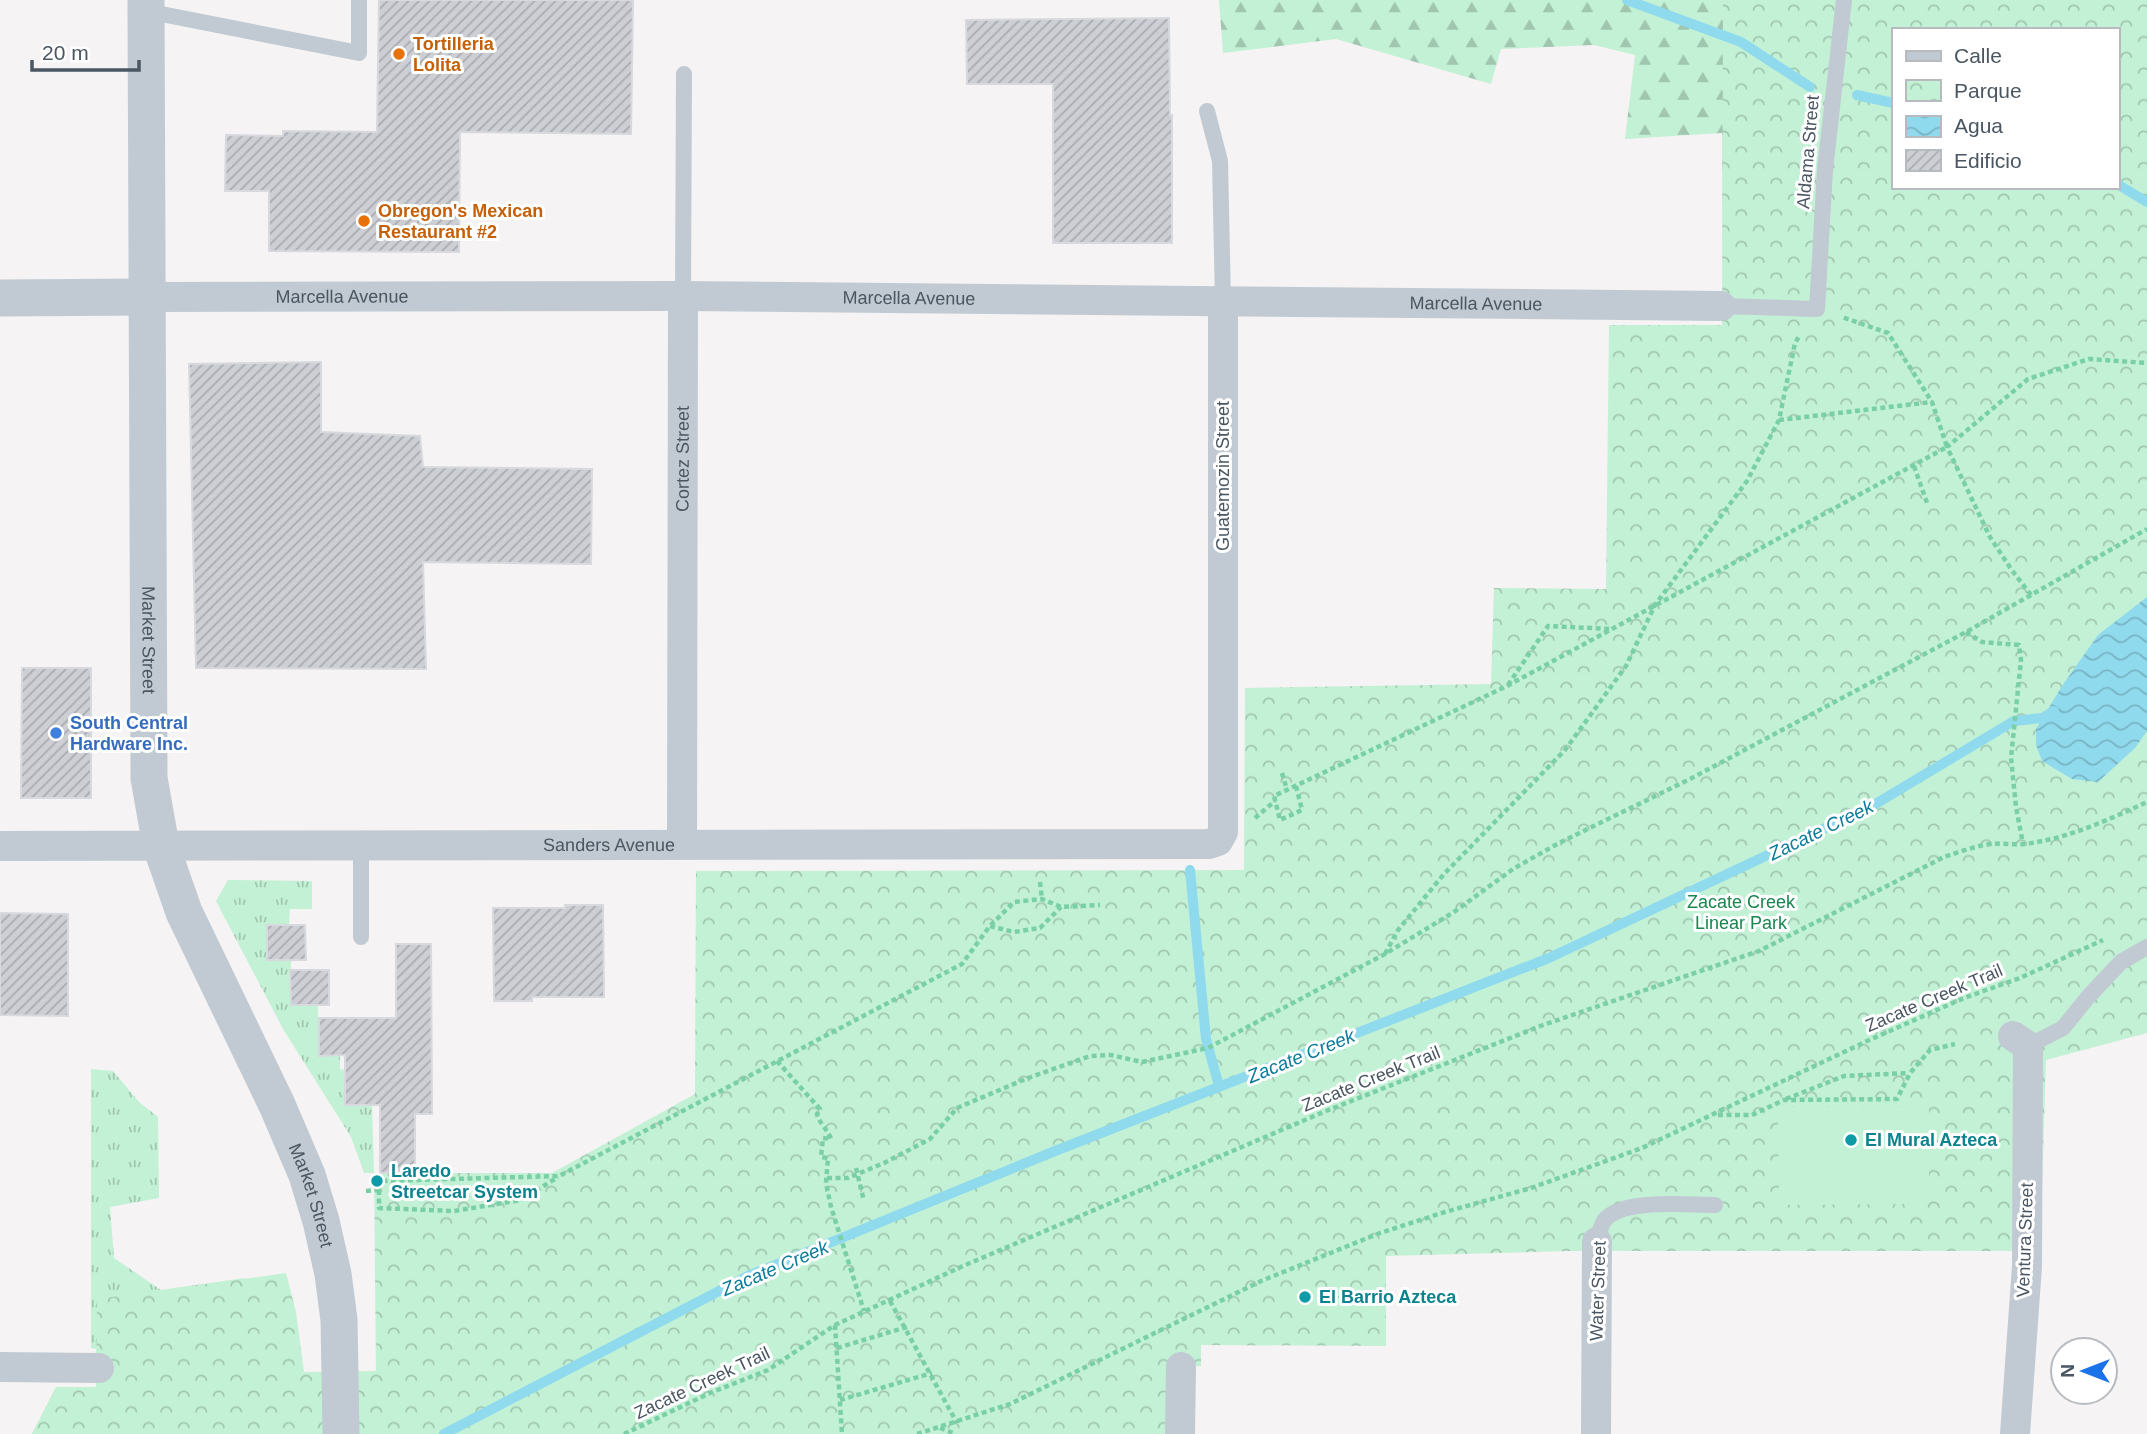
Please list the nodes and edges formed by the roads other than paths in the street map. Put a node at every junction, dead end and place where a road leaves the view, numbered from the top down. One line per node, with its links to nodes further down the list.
1 (359, 0): 3 (lane)
2 (1844, 0): 11 (lane, Aldama Street)
3 (146, 6): 7 (street, Market Street)
4 (684, 74): 6 (lane, Cortez Street)
5 (1207, 111): 9 (lane, Guatemozin Street)
6 (683, 296): 7 (street, Marcella Avenue); 9 (street, Marcella Avenue); 13 (street, Cortez Street)
7 (148, 297): 8 (street, Marcella Avenue); 16 (street, Market Street)
8 (0, 298)
9 (1223, 302): 10 (street, Marcella Avenue); 12 (street, Guatemozin Street)
10 (1721, 306): 11 (lane, Marcella Avenue)
11 (1817, 309)
12 (1218, 841): 13 (street, Sanders Avenue)
13 (682, 844): 14 (street, Sanders Avenue)
14 (361, 845): 16 (street, Sanders Avenue); 17 (lane)
15 (0, 846): 16 (street, Sanders Avenue)
16 (161, 846): 25 (street, Market Street)
17 (361, 937)
18 (2147, 947): 19 (lane)
19 (2020, 1041): 28 (street, Ventura Street)
20 (1715, 1205): 21 (lane, Water Street)
21 (1597, 1242): 27 (street, Water Street)
22 (0, 1367): 24 (street)
23 (1181, 1367): 26 (street)
24 (99, 1368)
25 (341, 1434)
26 (1180, 1434)
27 (1596, 1434)
28 (2015, 1434)

